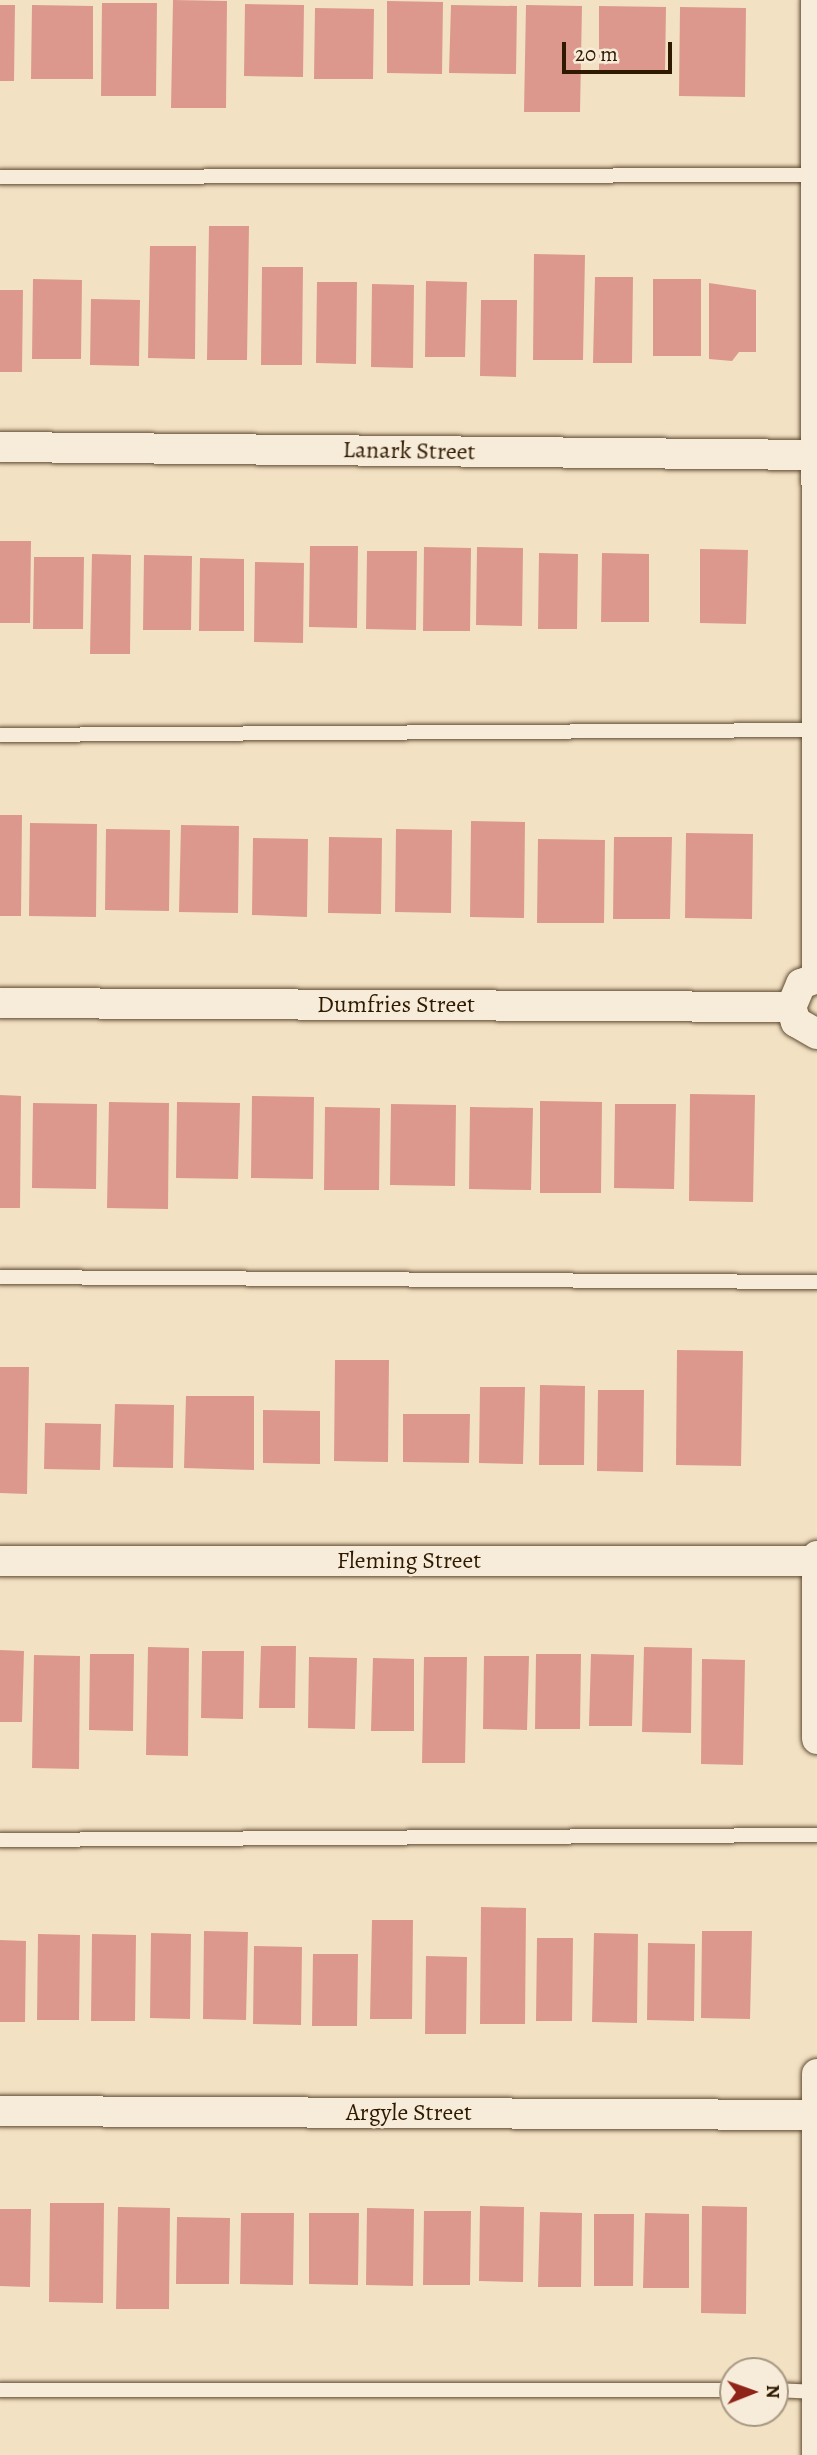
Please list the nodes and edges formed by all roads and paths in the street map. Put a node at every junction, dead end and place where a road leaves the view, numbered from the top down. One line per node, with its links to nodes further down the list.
1 (816, 0): 2 (street)
2 (816, 175): 3 (lane); 5 (street)
3 (0, 177)
4 (0, 447): 5 (street, Lanark Street)
5 (816, 455): 6 (street)
6 (816, 730): 7 (lane); 8 (street)
7 (0, 735)
8 (817, 976): 10 (street)
9 (0, 1003): 10 (street, Dumfries Street)
10 (791, 1007): 11 (street)
11 (817, 1034): 12 (street)
12 (817, 1045)
13 (0, 1277): 14 (lane)
14 (817, 1282)
15 (817, 1559): 16 (street, Fleming Street); 17 (street)
16 (0, 1561)
17 (817, 1739)
18 (817, 1835): 19 (lane)
19 (0, 1840)
20 (817, 2074): 22 (street)
21 (0, 2111): 22 (street, Argyle Street)
22 (817, 2115): 26 (street)
23 (0, 2390): 24 (lane)
24 (719, 2390)
25 (789, 2391): 26 (lane)
26 (816, 2392): 27 (street)
27 (817, 2455)

